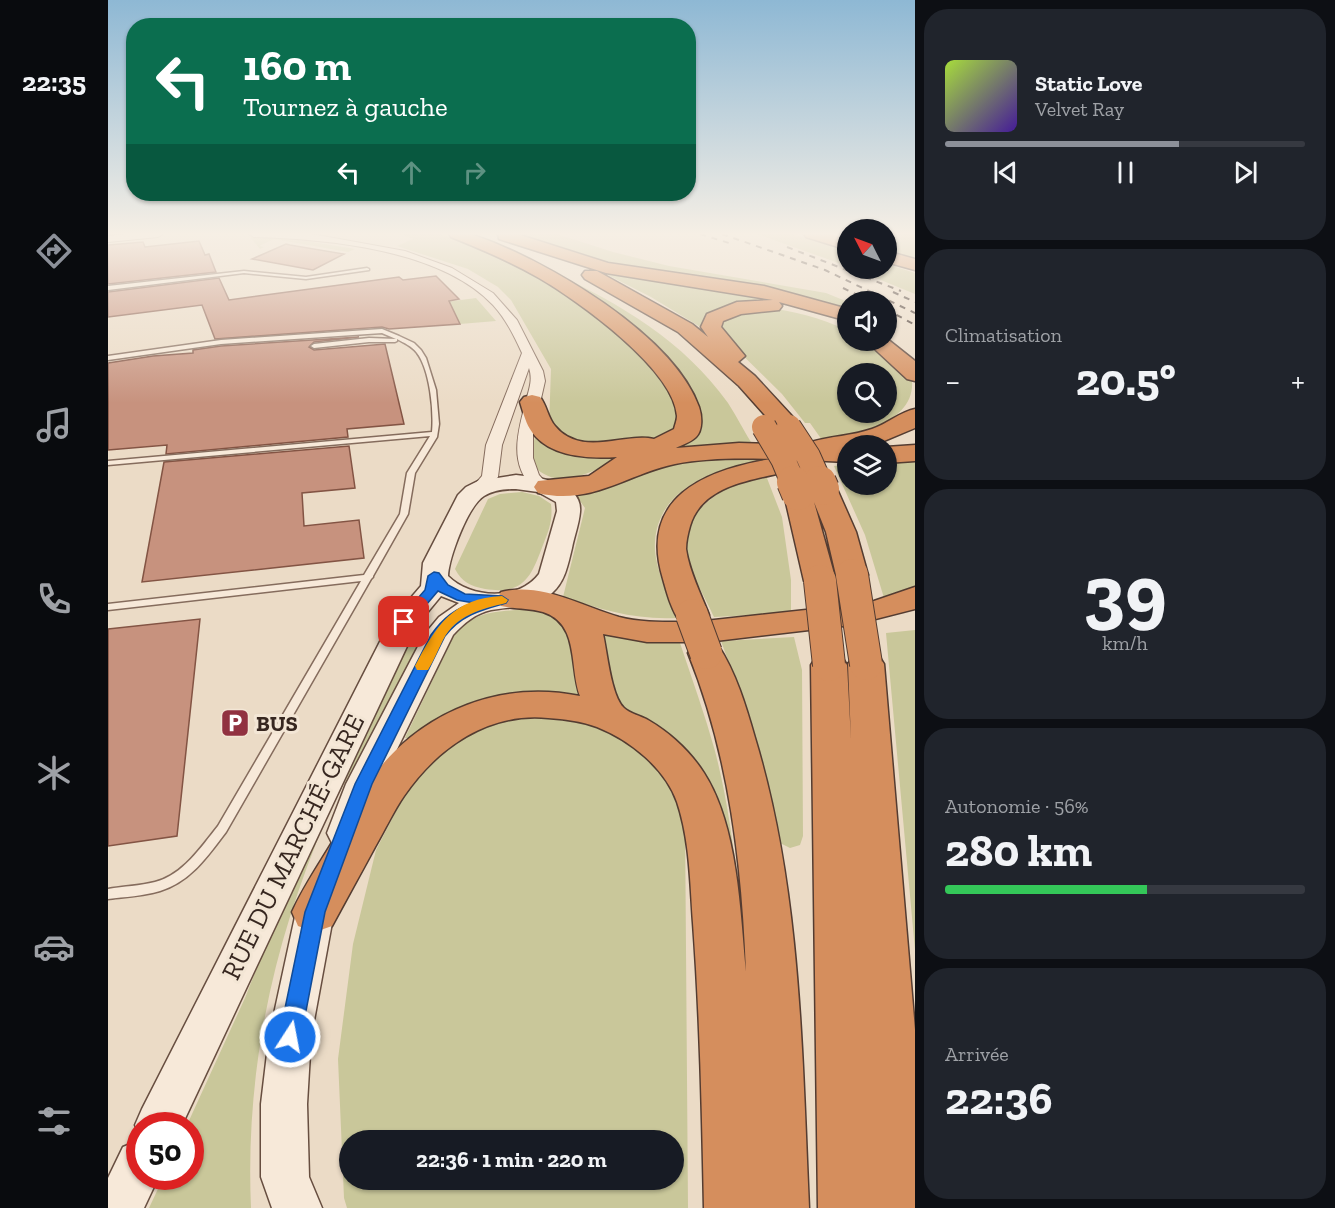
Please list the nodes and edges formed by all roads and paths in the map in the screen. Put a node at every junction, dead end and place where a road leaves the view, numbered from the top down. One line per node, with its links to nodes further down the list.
1 (483, 290): 13 (street)
2 (572, 290): 19 (highway)
3 (600, 290): 21 (highway)
4 (621, 290): 16 (highway)
5 (751, 290): 6 (highway)
6 (837, 312)
7 (837, 322): 16 (highway)
8 (897, 338): 11 (highway)
9 (406, 343): 10 (lane); 14 (lane); 20 (lane)
10 (314, 346)
11 (915, 348)
12 (890, 351): 15 (highway)
13 (528, 353): 17 (street); 29 (street)
14 (108, 358)
15 (915, 374)
16 (747, 381): 21 (highway)
17 (532, 402): 19 (highway); 28 (street)
18 (915, 416): 21 (highway)
19 (686, 433): 27 (highway)
20 (435, 434): 26 (lane); 31 (lane)
21 (774, 435): 22 (highway); 27 (highway); 38 (highway, bridge)
22 (837, 453)
23 (915, 453): 24 (highway)
24 (897, 454)
25 (837, 458): 47 (highway)
26 (108, 463)
27 (600, 483): 28 (highway)
28 (544, 486): 29 (main road); 33 (main road)
29 (478, 490): 30 (main road)
30 (434, 576): 33 (main road); 42 (main road, RUE DU MARCHÉ-GARE)
31 (369, 577): 34 (lane); 40 (lane)
32 (915, 597): 37 (highway)
33 (507, 600): 35 (highway); 41 (main road)
34 (108, 608)
35 (567, 609): 37 (highway); 39 (highway)
36 (915, 621): 37 (highway)
37 (756, 627)
38 (848, 664): 48 (highway); 49 (highway)
39 (610, 717): 41 (highway); 46 (highway)
40 (108, 894)
41 (315, 912): 44 (main road)
42 (164, 1112)
43 (128, 1190): 45 (main road)
44 (288, 1198)
45 (119, 1208)
46 (734, 1208)
47 (779, 1208)
48 (848, 1208)
49 (900, 1208)

